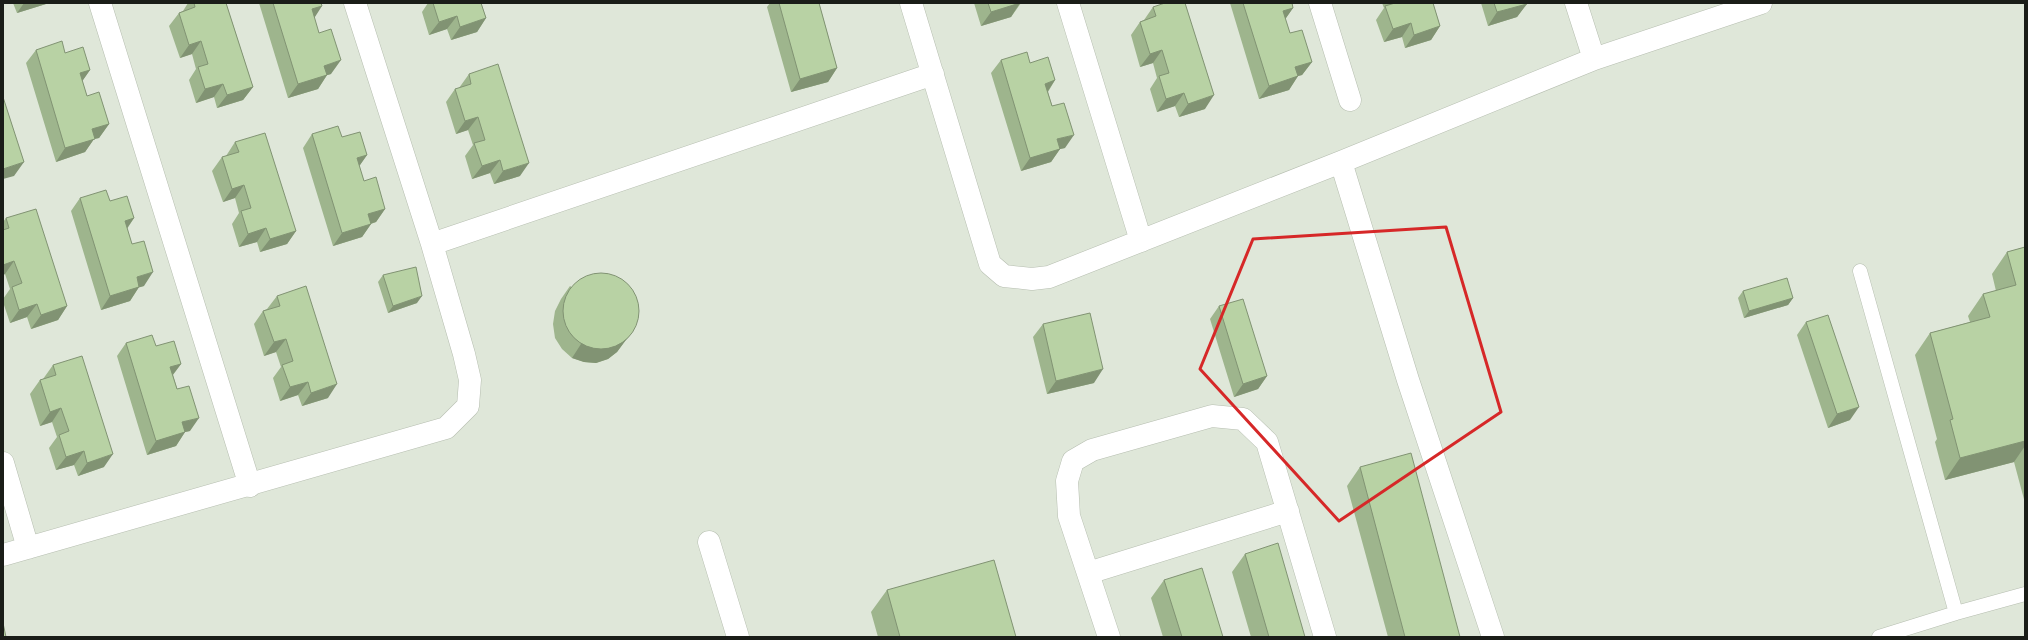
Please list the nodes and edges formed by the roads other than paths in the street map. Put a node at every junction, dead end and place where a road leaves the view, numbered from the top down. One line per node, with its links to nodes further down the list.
1 (100, 3): 16 (street)
2 (355, 3): 13 (street)
3 (911, 3): 9 (street)
4 (1068, 3): 12 (street)
5 (1320, 3): 10 (street)
6 (1576, 3): 8 (street)
7 (1761, 3): 8 (street)
8 (1594, 58): 11 (street)
9 (933, 74): 12 (street); 13 (street)
10 (1350, 100)
11 (1341, 162): 12 (street); 27 (street)
12 (1141, 241)
13 (432, 244): 16 (street)
14 (1860, 271): 23 (lane)
15 (3, 463): 19 (street)
16 (250, 486): 19 (street)
17 (1288, 511): 21 (street); 21 (street); 26 (street)
18 (709, 542): 24 (street)
19 (28, 548): 20 (street)
20 (3, 555)
21 (1088, 573): 25 (street)
22 (2025, 594): 23 (lane)
23 (1956, 613): 28 (lane)
24 (738, 637)
25 (1109, 637)
26 (1325, 637)
27 (1493, 637)
28 (1879, 637)

